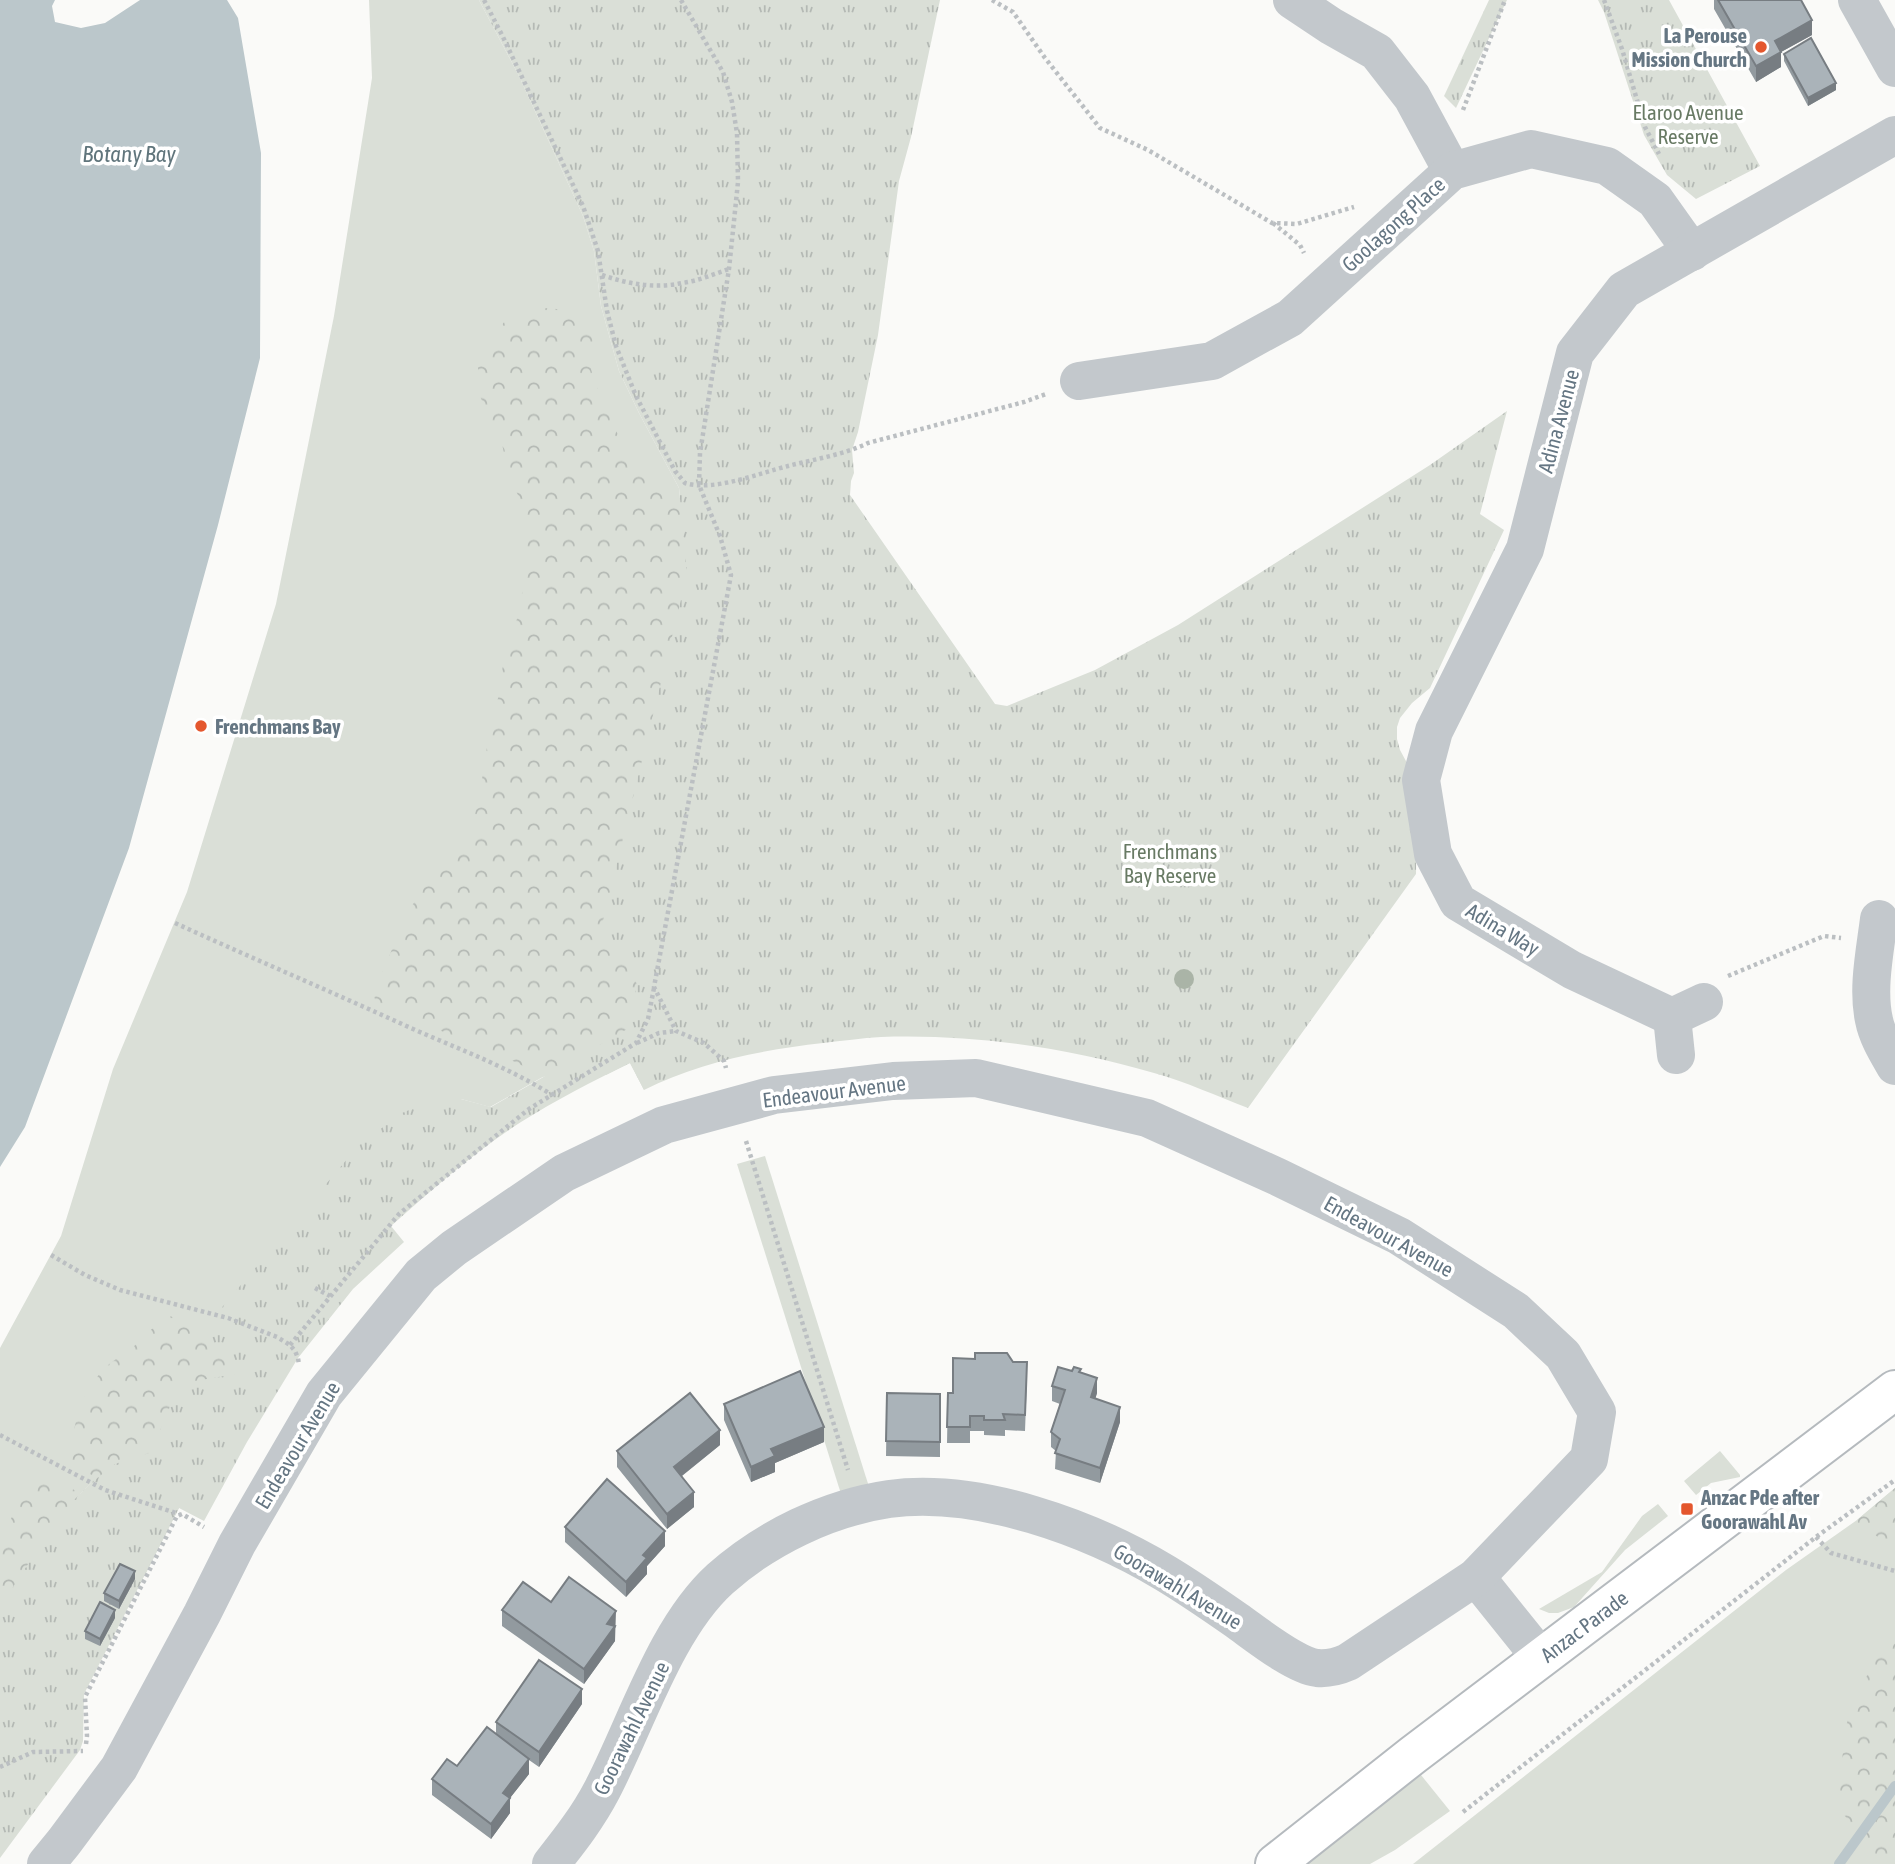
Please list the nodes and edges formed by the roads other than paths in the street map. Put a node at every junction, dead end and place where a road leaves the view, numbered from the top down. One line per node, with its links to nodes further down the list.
1 (1292, 0): 5 (street)
2 (1857, 0): 3 (street)
3 (1895, 68)
4 (1895, 135): 6 (street, Adina Avenue)
5 (1452, 171): 6 (street, Goolagong Place); 7 (street, Goolagong Place)
6 (1692, 252): 8 (street, Adina Avenue)
7 (1079, 380)
8 (1434, 731): 10 (street, Adina Way)
9 (1878, 931): 11 (street)
10 (1676, 1055)
11 (1895, 1066)
12 (1895, 1390): 14 (main road, Anzac Parade)
13 (1476, 1577): 14 (street); 15 (street, Endeavour Avenue); 16 (street, Goorawahl Avenue)
14 (1541, 1658): 17 (main road, Anzac Parade)
15 (46, 1864)
16 (551, 1864)
17 (1275, 1864)

